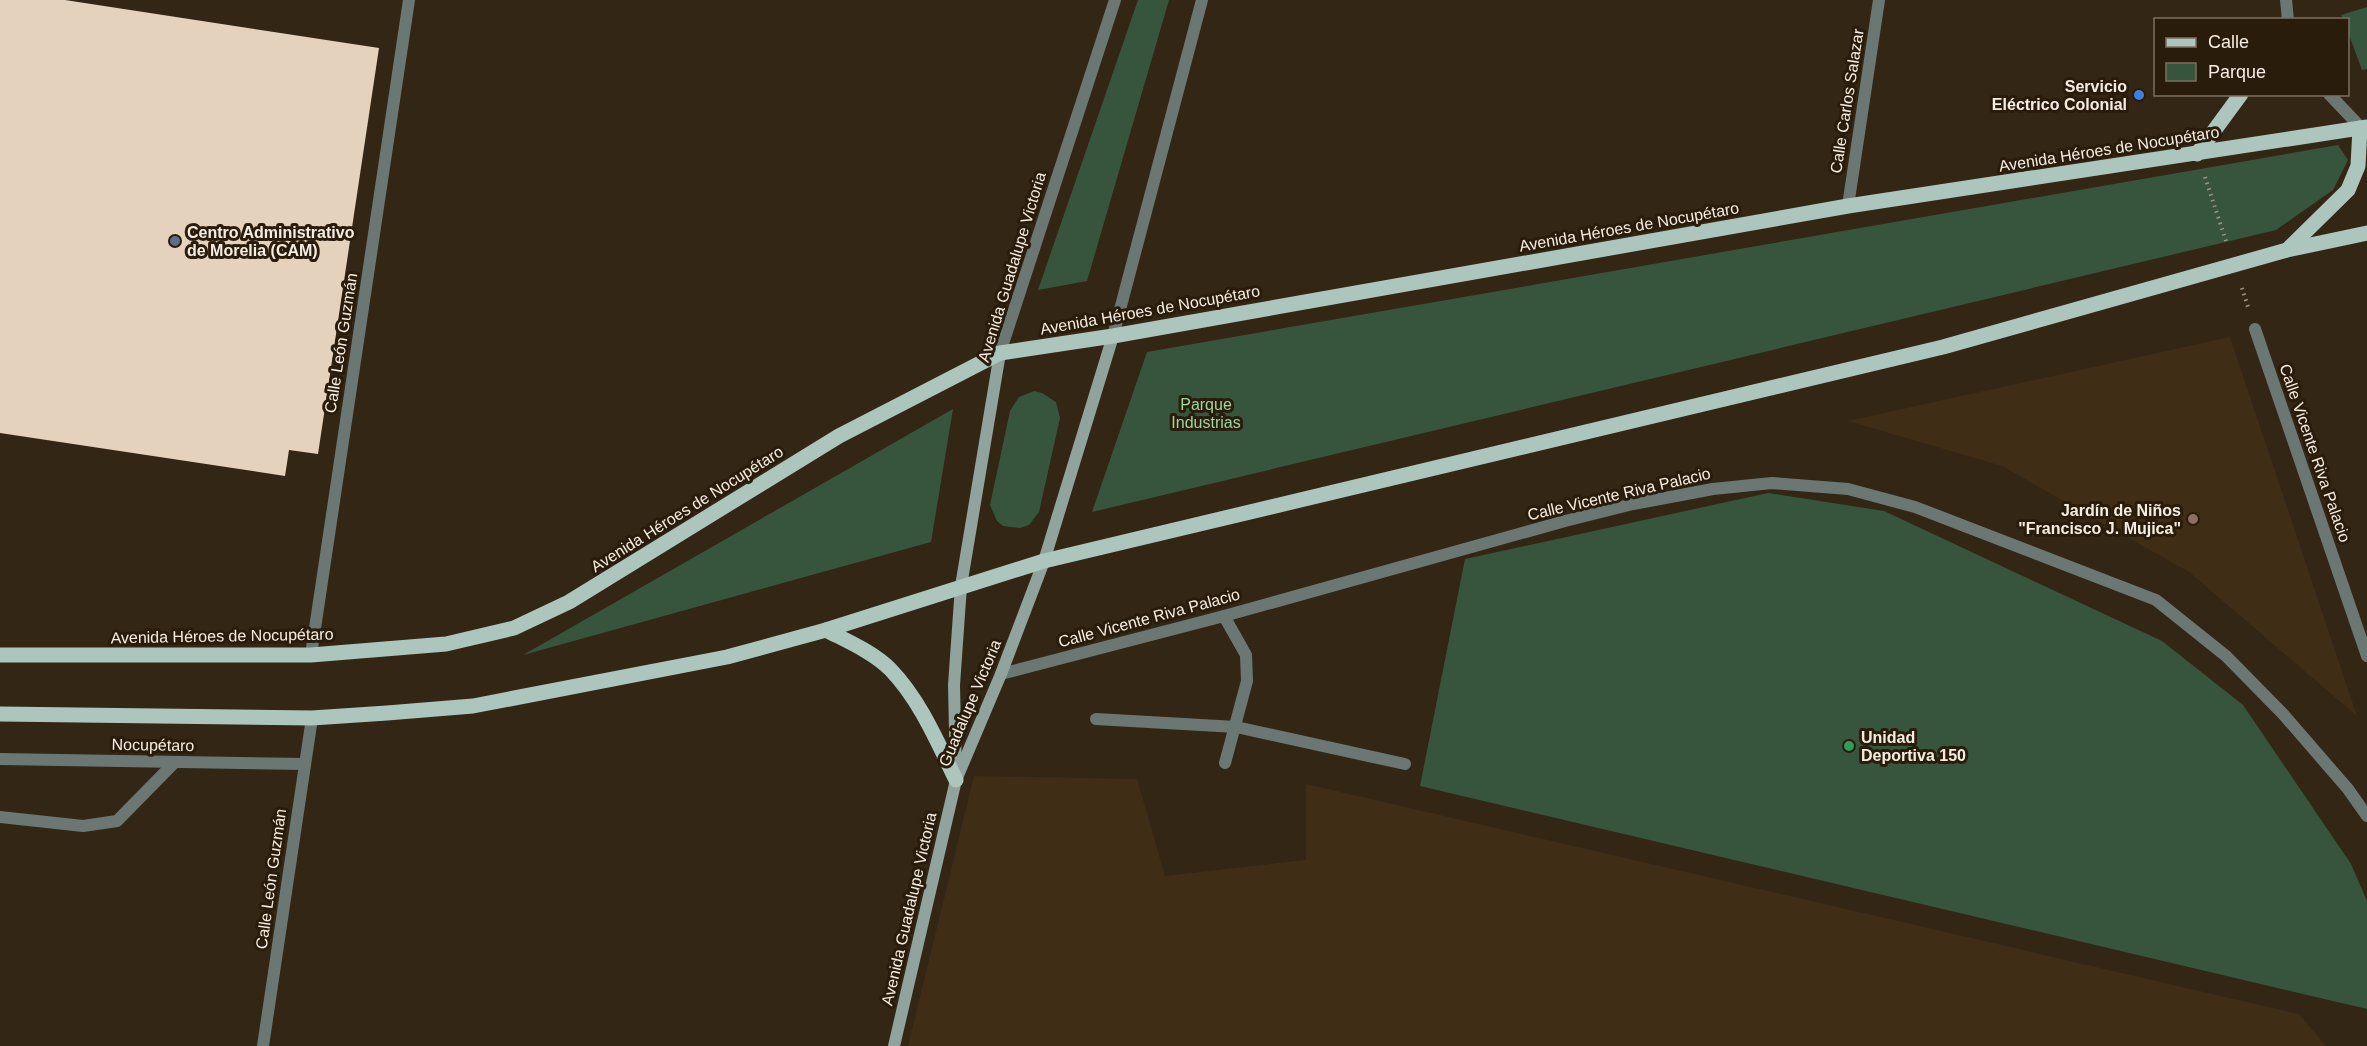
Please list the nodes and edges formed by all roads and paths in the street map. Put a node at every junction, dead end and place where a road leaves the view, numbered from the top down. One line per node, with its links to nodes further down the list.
1 (409, 0): 21 (street, Calle León Guzmán)
2 (1115, 0): 16 (street, Avenida Guadalupe Victoria)
3 (1202, 0): 15 (street)
4 (1879, 0): 11 (street, Calle Carlos Salazar)
5 (2286, 0): 6 (street)
6 (2288, 18)
7 (2240, 96): 10 (main road)
8 (2332, 96): 9 (street)
9 (2365, 130): 10 (main road, Avenida Héroes de Nocupétaro); 13 (main road)
10 (2197, 153): 11 (main road, Avenida Héroes de Nocupétaro)
11 (1848, 206): 15 (main road, Avenida Héroes de Nocupétaro)
12 (2367, 233): 13 (main road)
13 (2287, 250): 17 (main road)
14 (2255, 329): 23 (street, Calle Vicente Riva Palacio)
15 (1113, 336): 16 (main road, Avenida Héroes de Nocupétaro); 17 (main road)
16 (1000, 353): 18 (main road, Avenida Guadalupe Victoria); 21 (main road, Avenida Héroes de Nocupétaro)
17 (1044, 561): 18 (main road); 24 (main road, Guadalupe Victoria)
18 (961, 586): 20 (main road); 34 (main road, Guadalupe Victoria)
19 (1224, 616): 24 (street, Calle Vicente Riva Palacio); 28 (street); 35 (street, Calle Vicente Riva Palacio)
20 (826, 630): 26 (main road); 34 (main road)
21 (311, 655): 22 (main road, Avenida Héroes de Nocupétaro)
22 (0, 656)
23 (2367, 656)
24 (1001, 674): 34 (main road, Guadalupe Victoria)
25 (0, 714): 26 (main road)
26 (312, 718): 32 (street, Calle León Guzmán)
27 (1096, 719): 28 (street)
28 (1236, 727): 31 (street); 33 (street)
29 (0, 759): 30 (street, Nocupétaro)
30 (175, 762): 32 (street, Nocupétaro); 36 (street)
31 (1225, 763)
32 (305, 764): 37 (street, Calle León Guzmán)
33 (1405, 764)
34 (956, 780): 38 (main road, Avenida Guadalupe Victoria)
35 (2367, 816)
36 (0, 817)
37 (263, 1046)
38 (894, 1046)

